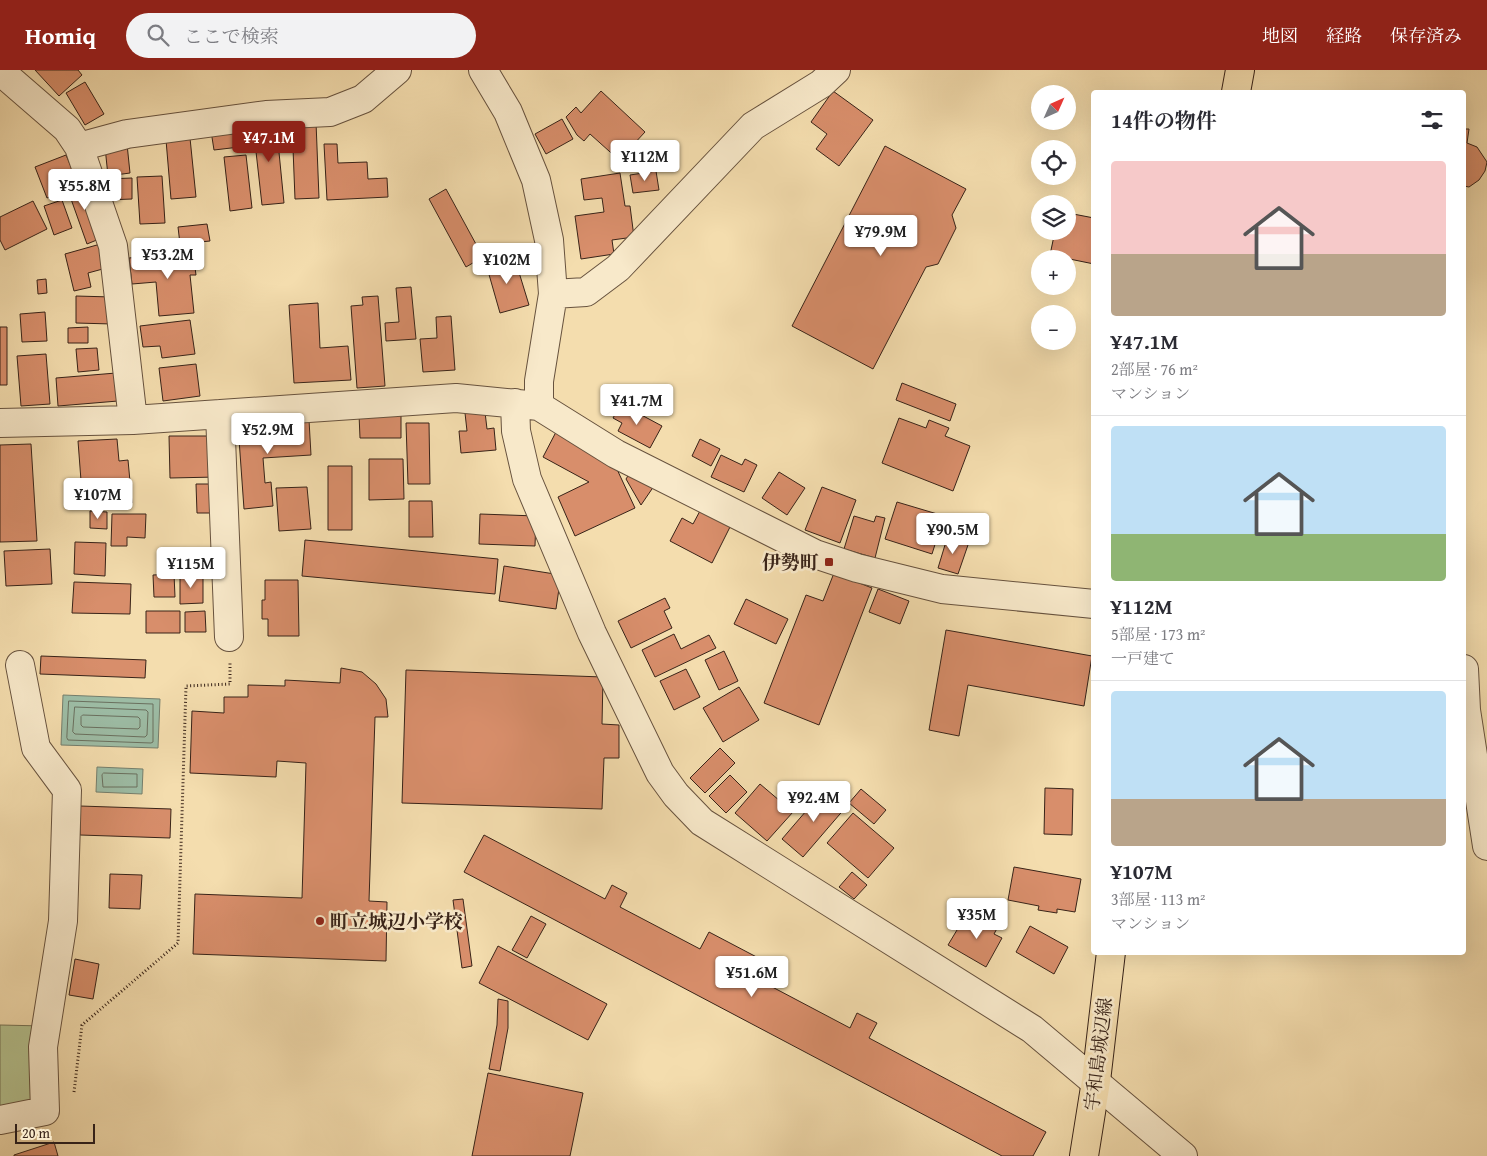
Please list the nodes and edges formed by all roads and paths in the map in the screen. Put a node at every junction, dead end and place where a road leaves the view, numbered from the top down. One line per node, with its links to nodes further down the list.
1 (398, 70): 7 (street)
2 (483, 70): 8 (street)
3 (836, 70): 8 (street)
4 (1240, 70): 6 (main road)
5 (0, 71): 7 (street)
6 (1236, 90)
7 (79, 147): 11 (street)
8 (553, 294): 9 (street)
9 (527, 404): 10 (street); 13 (street); 21 (street)
10 (220, 414): 11 (street); 14 (street)
11 (133, 420): 12 (street)
12 (0, 423)
13 (1091, 604)
14 (229, 637): 22 (path)
15 (20, 665): 22 (street)
16 (1466, 669): 17 (street)
17 (1487, 673)
18 (1466, 710): 19 (street)
19 (1487, 846)
20 (1111, 955): 21 (main road, 宇和島城辺線)
21 (1096, 1081): 24 (main road, 宇和島城辺線); 25 (street)
22 (45, 1111): 23 (street)
23 (0, 1120)
24 (1084, 1156)
25 (1183, 1156)

